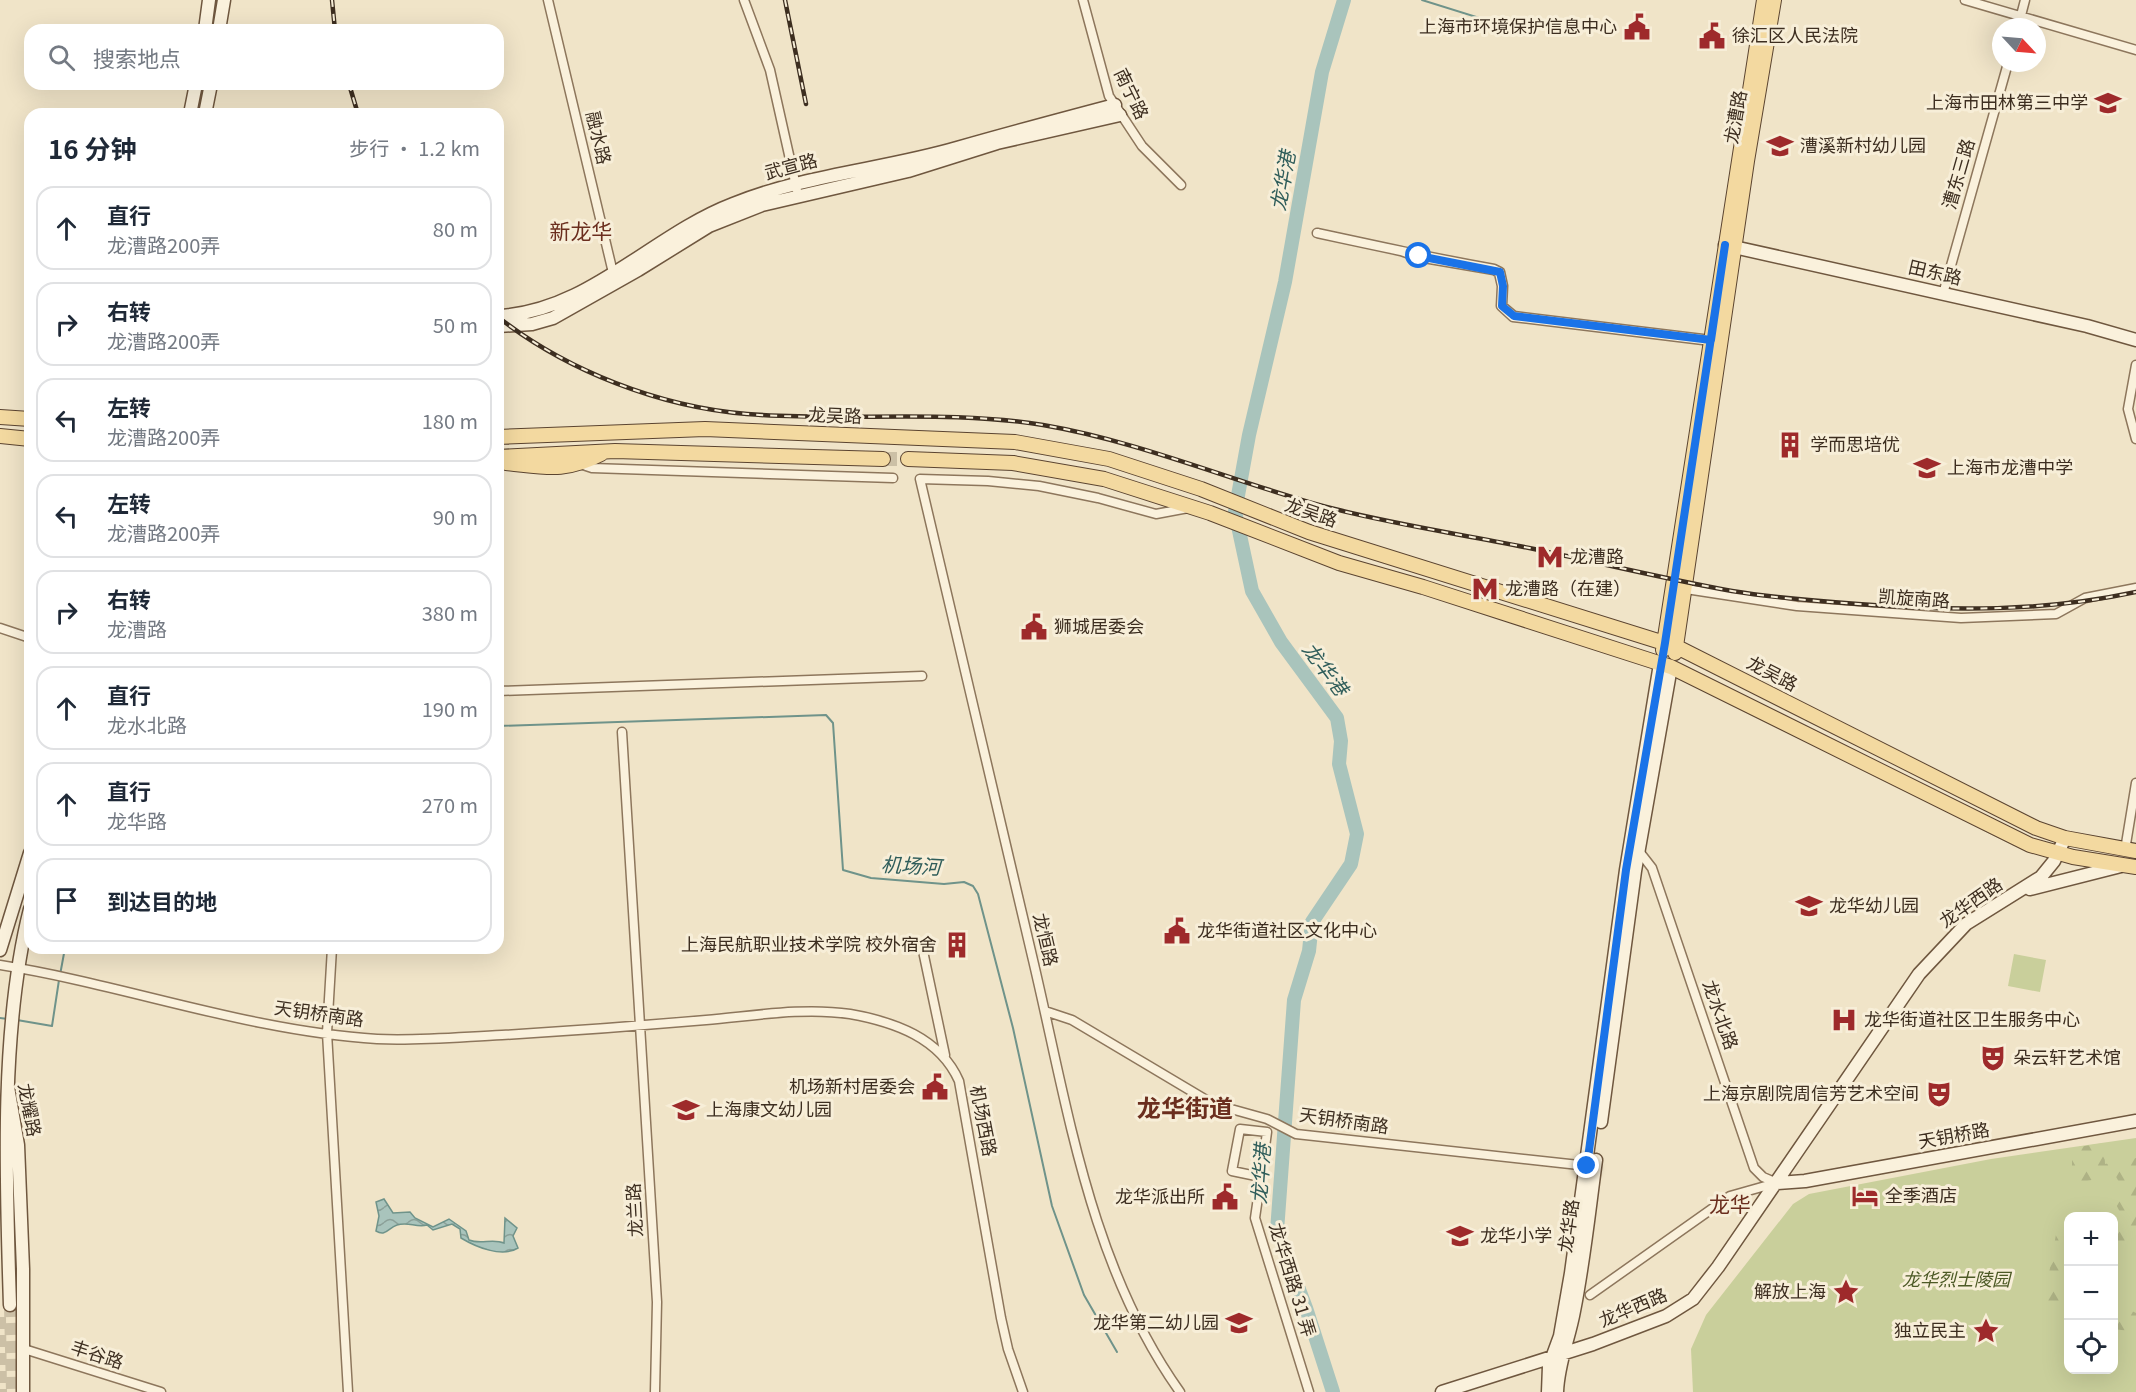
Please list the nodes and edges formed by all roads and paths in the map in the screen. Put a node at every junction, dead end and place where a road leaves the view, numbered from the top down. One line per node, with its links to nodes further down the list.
1 (209, 0): 11 (street)
2 (224, 0): 12 (street)
3 (548, 0): 24 (street, 融水路)
4 (744, 0): 20 (street)
5 (1083, 0): 19 (street, 南宁路)
6 (1764, 0): 23 (main road, 龙漕路)
7 (1774, 0): 23 (main road, 龙漕路)
8 (1965, 0): 10 (street)
9 (2025, 0): 10 (street)
10 (2021, 16): 13 (street)
11 (206, 24)
12 (220, 24)
13 (2136, 50)
14 (2005, 72): 25 (street, 漕东三路)
15 (195, 90): 17 (street)
16 (210, 90): 18 (street)
17 (191, 108)
18 (206, 108)
19 (1117, 110): 20 (street, 武宣路); 21 (street, 南宁路); 22 (street)
20 (794, 182): 22 (street); 24 (street, 武宣路)
21 (1181, 185)
22 (798, 195): 24 (street)
23 (1730, 246): 25 (street, 田东路); 29 (main road, 龙漕路); 29 (street); 46 (main road, 龙漕路)
24 (615, 278): 26 (street, 武宣路); 27 (street)
25 (1943, 294): 28 (street, 田东路)
26 (504, 315)
27 (504, 326)
28 (2136, 340)
29 (1711, 341): 49 (main road, 龙漕路)
30 (2136, 365): 36 (street)
31 (0, 417): 32 (main road)
32 (24, 419)
33 (0, 436): 35 (main road)
34 (504, 437): 49 (main road, 龙吴路)
35 (24, 438)
36 (2136, 439)
37 (605, 451): 38 (main road); 39 (main road); 42 (main road)
38 (504, 457)
39 (883, 459)
40 (908, 459): 44 (main road, 龙吴路)
41 (504, 463): 42 (main road)
42 (580, 465): 43 (street)
43 (893, 478)
44 (1195, 507): 50 (main road, 龙吴路); 69 (street, 龙恒路)
45 (2136, 588): 46 (street, 凯旋南路)
46 (1686, 590): 49 (main road, 龙漕路)
47 (0, 628): 48 (street)
48 (24, 636)
49 (1671, 645): 50 (main road, 龙漕路); 55 (main road, 龙吴路)
50 (1665, 665): 56 (street); 58 (main road, 龙吴路)
51 (922, 676): 52 (street)
52 (504, 691)
53 (622, 732): 71 (street, 龙兰路)
54 (2136, 783): 57 (street)
55 (2065, 838): 57 (main road); 58 (street, 龙华西路)
56 (1634, 849): 76 (street, 龙华路); 76 (street, 龙华路); 78 (street, 龙水北路)
57 (2130, 851)
58 (2059, 853): 59 (main road); 62 (street, 龙华西路)
59 (2121, 866): 60 (main road); 62 (street)
60 (2136, 867)
61 (24, 870): 64 (street)
62 (2017, 893): 78 (street, 龙华西路)
63 (24, 931): 68 (street, 龙耀路)
64 (0, 950)
65 (923, 951): 73 (street)
66 (332, 954): 72 (street)
67 (0, 965): 68 (street, 天钥桥南路)
68 (14, 967): 72 (street, 天钥桥南路); 74 (street, 龙耀路)
69 (1045, 1011): 76 (street, 天钥桥南路); 88 (street, 龙恒路)
70 (682, 1022): 71 (street, 天钥桥南路); 73 (street, 机场西路)
71 (640, 1027): 72 (street, 天钥桥南路); 86 (street, 龙兰路)
72 (327, 1033): 85 (street)
73 (945, 1055): 87 (street, 机场西路)
74 (4, 1078): 80 (street); 81 (street, 龙耀路)
75 (2136, 1121): 78 (street, 天钥桥路)
76 (1591, 1167): 82 (street, 龙华路)
77 (1261, 1177): 77 (street, 龙华西路 31 弄); 89 (street, 龙华西路 31 弄)
78 (1777, 1183): 79 (street); 82 (street, 龙华西路)
79 (1590, 1295)
80 (10, 1305)
81 (24, 1349): 83 (street, 龙耀路); 84 (street, 丰谷路)
82 (1557, 1356): 90 (street, 龙华西路); 91 (street, 龙华路); 92 (street, 龙华路)
83 (23, 1392)
84 (160, 1392)
85 (348, 1392)
86 (655, 1392)
87 (1023, 1392)
88 (1180, 1392)
89 (1309, 1392)
90 (1442, 1392)
91 (1548, 1392)
92 (1557, 1392)

